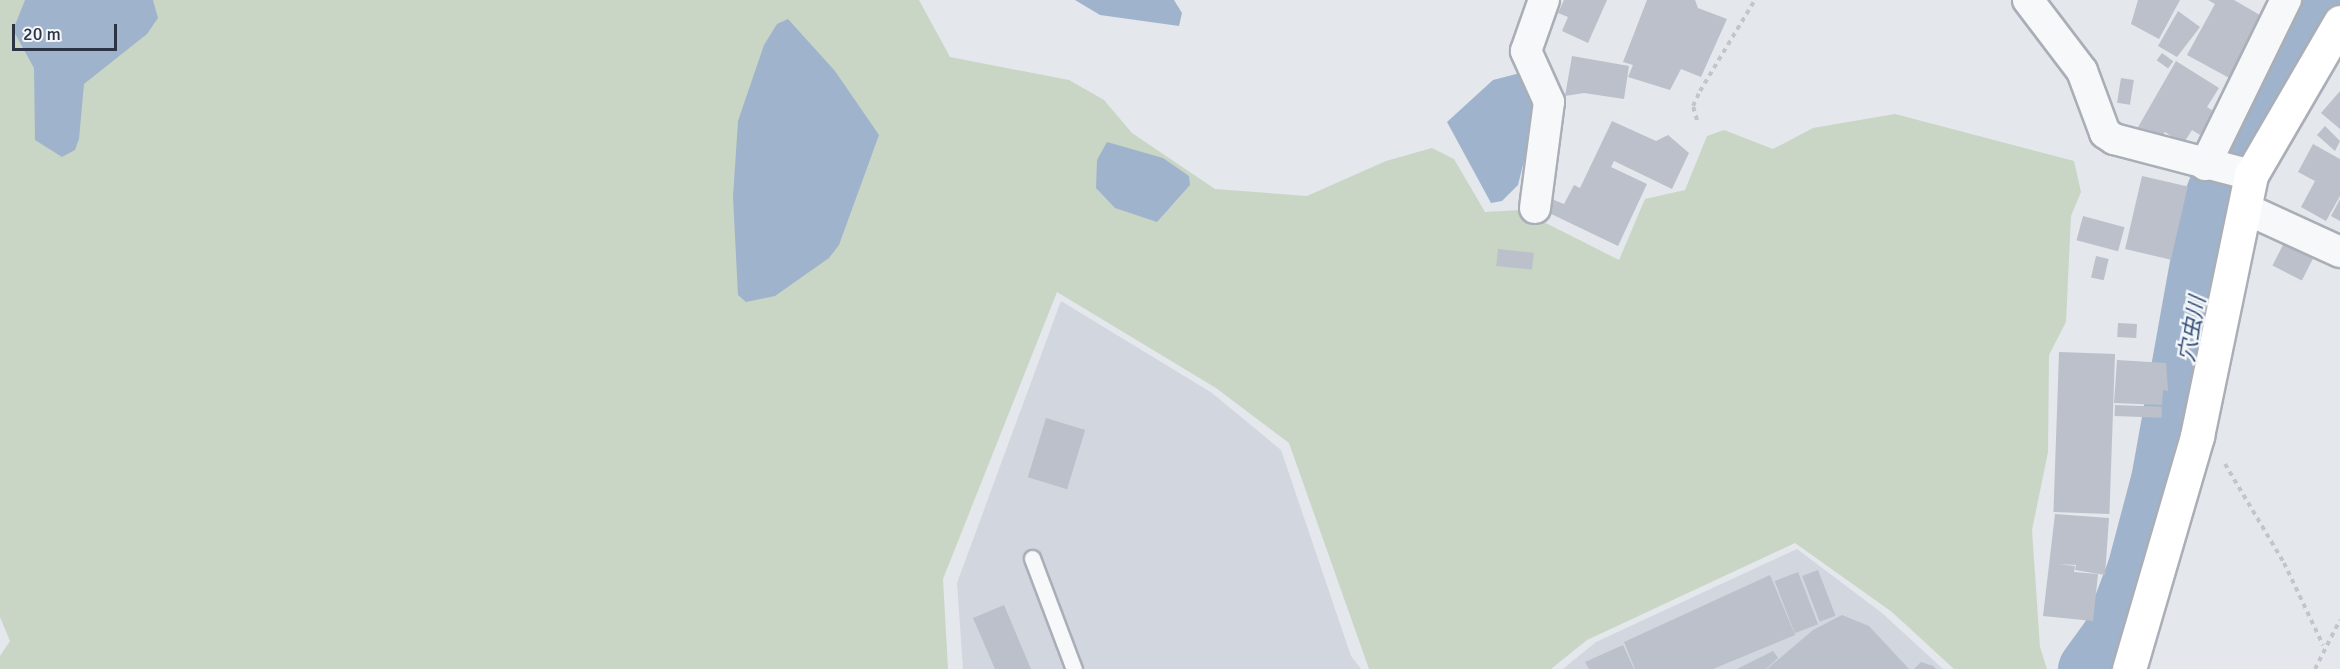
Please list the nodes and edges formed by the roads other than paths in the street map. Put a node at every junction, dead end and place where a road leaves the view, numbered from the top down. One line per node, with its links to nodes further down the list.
1 (1544, 0): 7 (street)
2 (2028, 0): 5 (street)
3 (2286, 0): 5 (street)
4 (2340, 22): 6 (street)
5 (2205, 165): 6 (street)
6 (2251, 175): 8 (street)
7 (1535, 208)
8 (2244, 208): 9 (street); 12 (street)
9 (2340, 252)
10 (1032, 558): 11 (lane)
11 (1074, 669)
12 (2129, 669)

